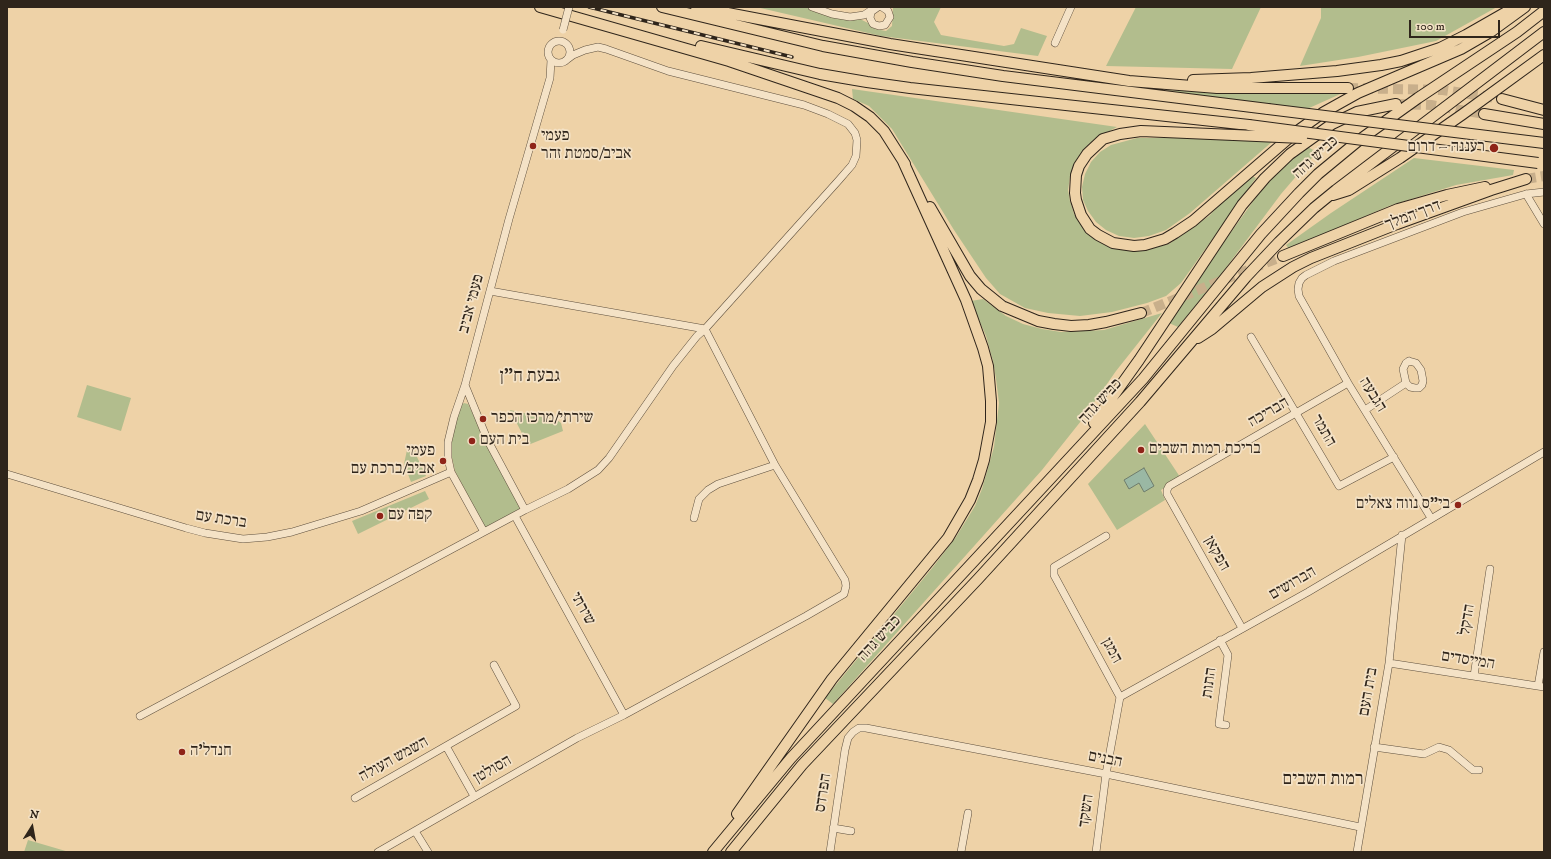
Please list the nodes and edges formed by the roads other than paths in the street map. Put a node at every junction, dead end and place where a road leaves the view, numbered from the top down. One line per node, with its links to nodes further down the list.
1 (540, 7): 34 (highway, bridge); 35 (highway)
2 (568, 7): 14 (street, bridge)
3 (662, 7): 33 (highway, bridge)
4 (696, 7): 23 (highway)
5 (812, 7): 12 (street)
6 (1071, 7): 17 (street)
7 (1515, 7): 23 (highway)
8 (1525, 7): 34 (highway, bridge)
9 (876, 8): 12 (street); 13 (street)
10 (886, 8): 13 (street)
11 (1544, 11): 58 (highway, כביש גהה)
12 (858, 16): 13 (street)
13 (871, 21)
14 (563, 30): 16 (street); 18 (street)
15 (1544, 32): 39 (highway, כביש גהה)
16 (556, 42): 18 (street); 21 (street)
17 (1055, 43)
18 (567, 45): 19 (street); 22 (street)
19 (585, 50): 22 (street); 45 (street)
20 (1544, 55): 39 (highway)
21 (551, 60): 22 (street); 24 (street, פעמי אביב)
22 (563, 62): 24 (street, פעמי אביב)
23 (1087, 75): 25 (highway)
24 (550, 78): 43 (street, פעמי אביב)
25 (1348, 88)
26 (1396, 104): 58 (highway)
27 (1544, 106): 28 (highway)
28 (1544, 110)
29 (1484, 114): 30 (highway)
30 (1503, 117): 31 (highway); 32 (highway)
31 (1544, 124)
32 (1544, 127)
33 (1544, 143)
34 (1392, 144): 36 (highway, bridge)
35 (902, 159): 44 (highway); 93 (highway)
36 (1541, 163)
37 (1544, 192): 38 (street, דרך המלך)
38 (1526, 194): 40 (street); 42 (street, דרך המלך)
39 (1328, 196): 47 (highway, כביש גהה)
40 (1544, 224)
41 (1283, 256): 47 (highway)
42 (1299, 283): 48 (street, הגבעה)
43 (490, 291): 45 (street); 50 (street, פעמי אביב)
44 (1141, 313)
45 (705, 329): 55 (street); 60 (street)
46 (1251, 337): 52 (street, התמר)
47 (1191, 342): 94 (highway, כביש גהה)
48 (1348, 383): 51 (street, הגבעה); 52 (street, הבריכה)
49 (1406, 383): 51 (street)
50 (465, 385): 56 (street, פעמי אביב); 60 (street)
51 (1364, 410): 54 (street, הגבעה)
52 (1296, 413): 54 (street, התמר); 59 (street, הבריכה)
53 (1544, 452): 63 (street, הברושים)
54 (1394, 457): 63 (street, הגבעה)
55 (775, 465): 62 (street); 76 (street, הסולטן)
56 (452, 472): 57 (street, ברכת עם); 64 (street, פעמי אביב)
57 (7, 474)
58 (1044, 486): 93 (highway, כביש גהה)
59 (1166, 494): 68 (street, הפקאן)
60 (525, 510): 61 (street)
61 (515, 516): 64 (street); 76 (street, שירתי)
62 (694, 518)
63 (1431, 518): 65 (street, הברושים)
64 (484, 532): 77 (street)
65 (1402, 535): 68 (street, הברושים); 71 (street, בית העם)
66 (1106, 536): 75 (street, המגן)
67 (1490, 569): 73 (street, הדקל)
68 (1242, 628): 69 (street, הברושים)
69 (1220, 640): 75 (street, הברושים); 78 (street, התות)
70 (1544, 652): 74 (street)
71 (1389, 663): 73 (street, המייסדים); 81 (street, בית העם)
72 (494, 665): 80 (street, השמש העולה)
73 (1474, 676): 74 (street, המייסדים)
74 (1541, 687)
75 (1120, 697): 83 (street)
76 (624, 715): 84 (street, הסולטן)
77 (140, 716)
78 (1226, 725)
79 (848, 738): 83 (street, הבנים); 88 (street, הפרדס)
80 (446, 746): 84 (street, השמש העולה); 85 (street, השמש העולה)
81 (1374, 747): 82 (street); 87 (street, בית העם)
82 (1479, 770)
83 (1106, 774): 87 (street, הבנים); 97 (street, השקד)
84 (474, 796): 90 (street, הסולטן)
85 (355, 798)
86 (968, 813): 96 (street)
87 (1360, 827): 98 (street, בית העם)
88 (833, 828): 89 (street); 95 (street, הפרדס)
89 (851, 830)
90 (415, 831): 91 (street, הסולטן); 92 (street)
91 (378, 852)
92 (428, 852)
93 (711, 852)
94 (731, 852)
95 (830, 852)
96 (961, 852)
97 (1096, 852)
98 (1357, 852)

